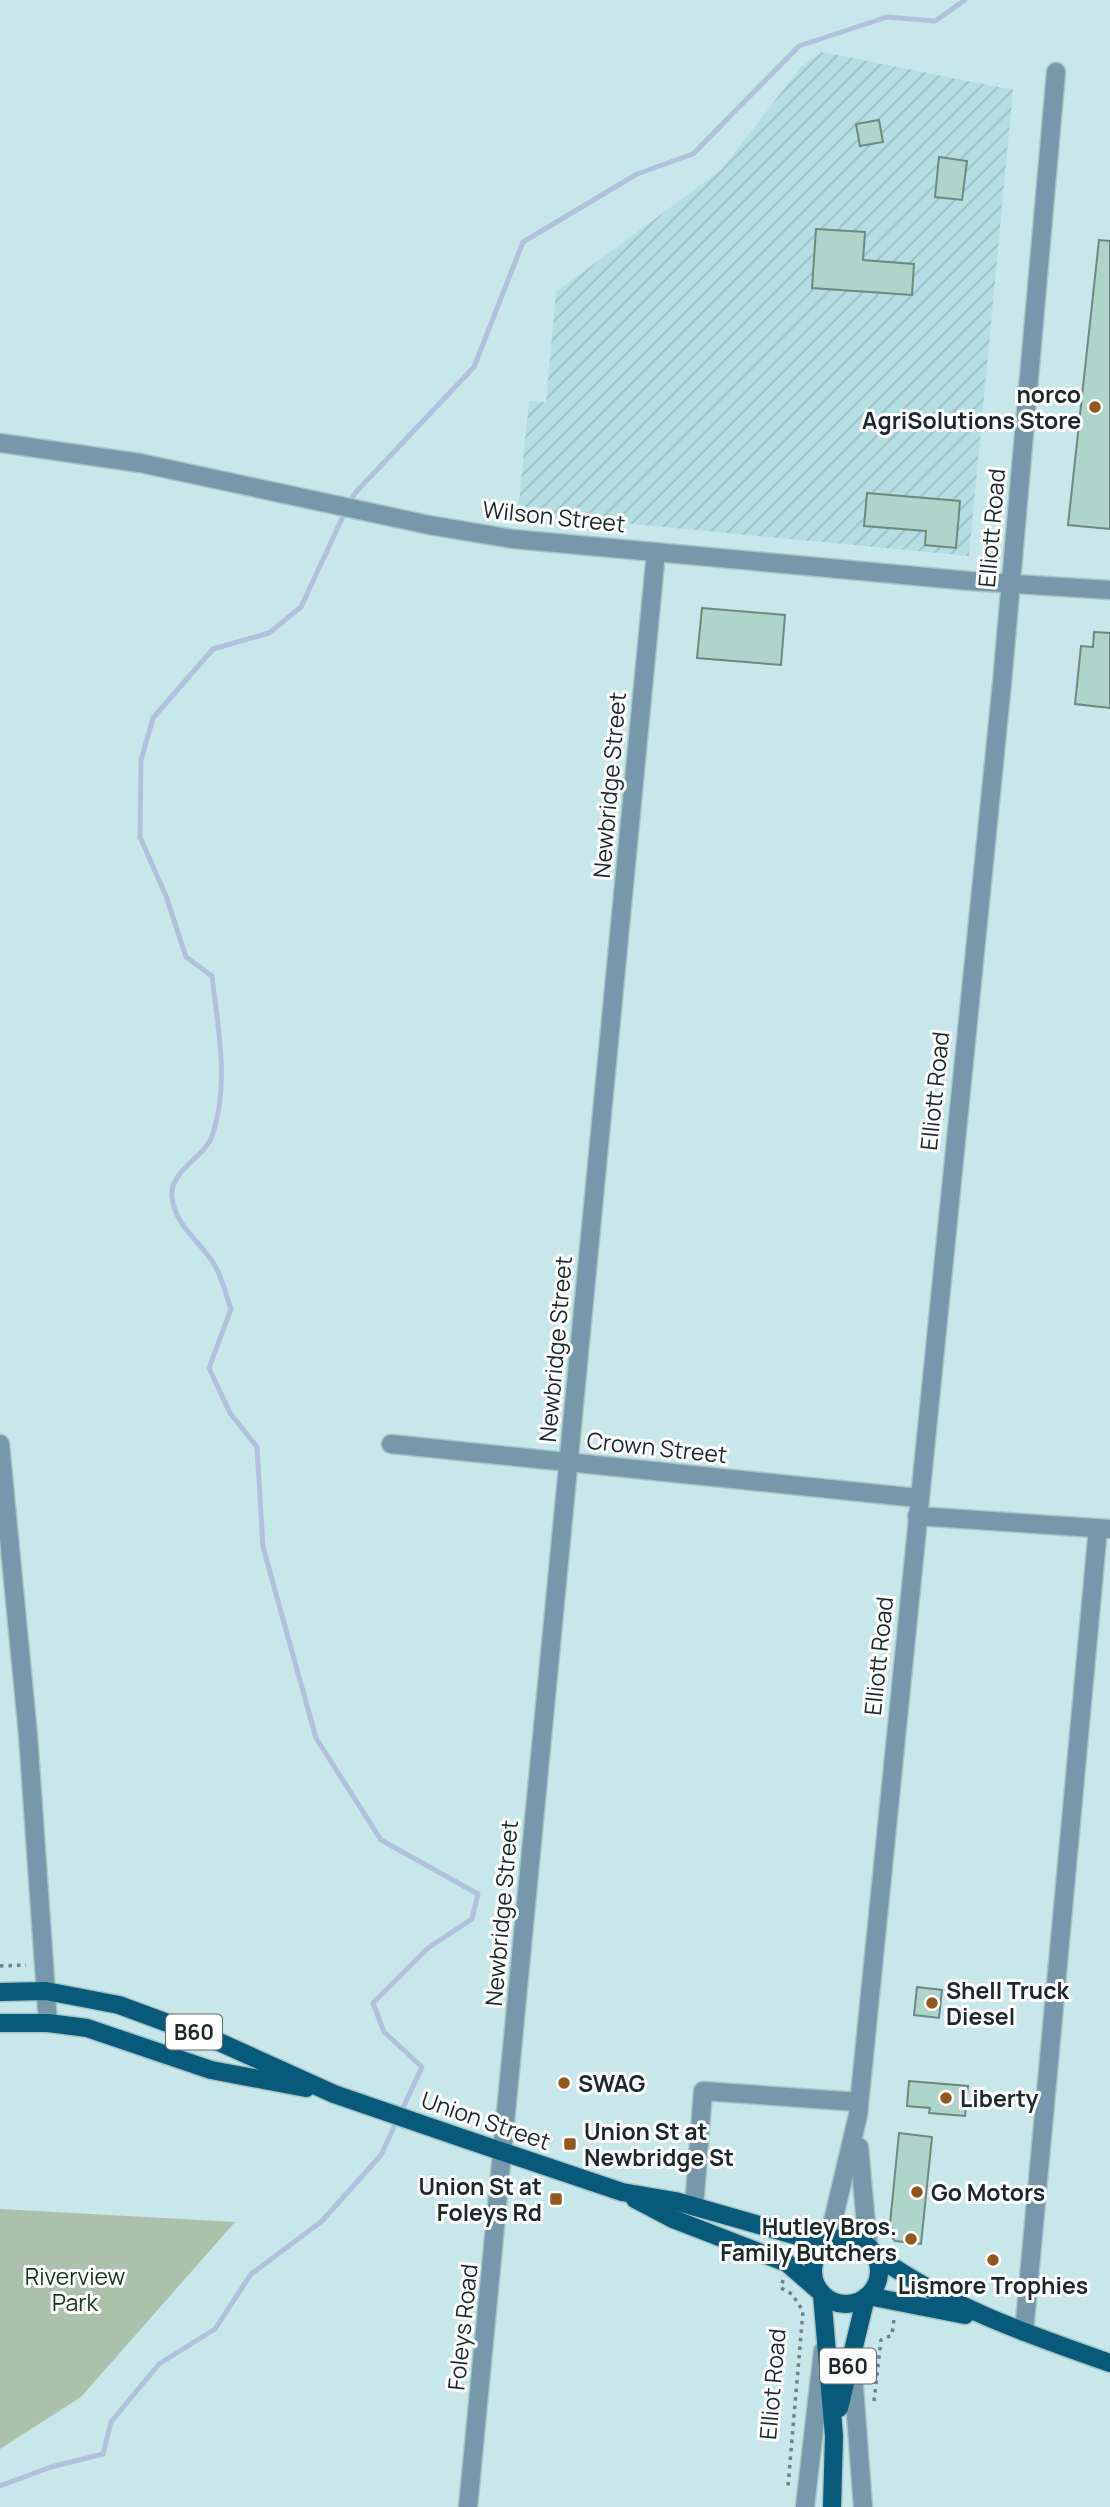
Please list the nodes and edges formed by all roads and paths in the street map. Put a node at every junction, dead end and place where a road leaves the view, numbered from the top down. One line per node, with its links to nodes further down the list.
1 (1056, 72): 4 (street, Elliott Road)
2 (0, 443): 3 (street, Wilson Street)
3 (656, 552): 4 (street, Wilson Street); 8 (street, Newbridge Street)
4 (1011, 582): 5 (street, Wilson Street); 9 (street, Elliott Road)
5 (1110, 590)
6 (0, 1444): 13 (street)
7 (391, 1444): 8 (street, Crown Street)
8 (568, 1463): 9 (street, Crown Street); 19 (street, Newbridge Street)
9 (917, 1507): 10 (street, Crown Street); 18 (street, Elliott Road)
10 (1104, 1528): 29 (street)
11 (28, 1965): 12 (path)
12 (0, 1966)
13 (46, 1991): 14 (main road, Union Street / B60); 16 (street); 17 (main road, Union Street / B60)
14 (0, 1992)
15 (0, 2023): 16 (main road, Union Street / B60)
16 (48, 2023): 17 (main road, Union Street / B60)
17 (334, 2094): 19 (main road, Union Street / B60)
18 (859, 2109): 21 (street); 22 (street, Elliott Road); 23 (street, Elliott Road)
19 (504, 2151): 20 (main road, Union Street / B60); 34 (street, Foleys Road)
20 (622, 2192): 21 (main road, Union Street / B60); 25 (main road, Union Street / B60)
21 (694, 2207): 22 (main road, Union Street / B60)
22 (827, 2243): 23 (main road, B60); 25 (main road, B60)
23 (871, 2250): 26 (main road, B60); 27 (main road)
24 (784, 2275): 33 (path, Elliot Road)
25 (820, 2292): 26 (main road, B60); 28 (main road, B60)
26 (867, 2297): 27 (main road); 30 (main road, B60)
27 (992, 2321): 29 (main road)
28 (827, 2332): 32 (main road, B60); 35 (street, Elliot Road)
29 (1024, 2332): 31 (main road)
30 (851, 2354): 32 (main road, B60); 37 (street)
31 (1110, 2363)
32 (834, 2436): 36 (main road, B60)
33 (787, 2495)
34 (468, 2507)
35 (805, 2507)
36 (832, 2507)
37 (863, 2507)

